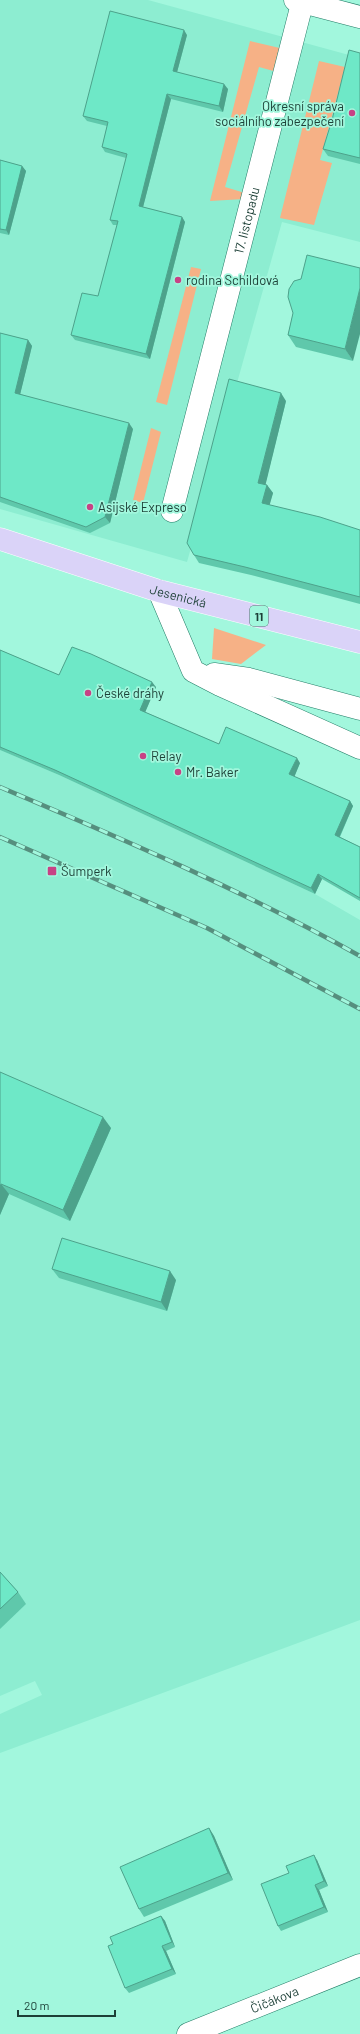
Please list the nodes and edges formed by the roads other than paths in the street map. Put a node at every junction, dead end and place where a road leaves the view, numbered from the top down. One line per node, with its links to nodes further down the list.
1 (300, 1): 2 (street); 3 (street, 17. listopadu)
2 (360, 17)
3 (172, 511)
4 (0, 539): 5 (main road, Jesenická / 11)
5 (159, 591): 6 (main road, Jesenická / 11); 7 (street)
6 (360, 642)
7 (193, 671): 8 (street); 9 (street)
8 (360, 709)
9 (360, 748)
10 (360, 1965): 11 (street, Čičákova)
11 (188, 2034)

